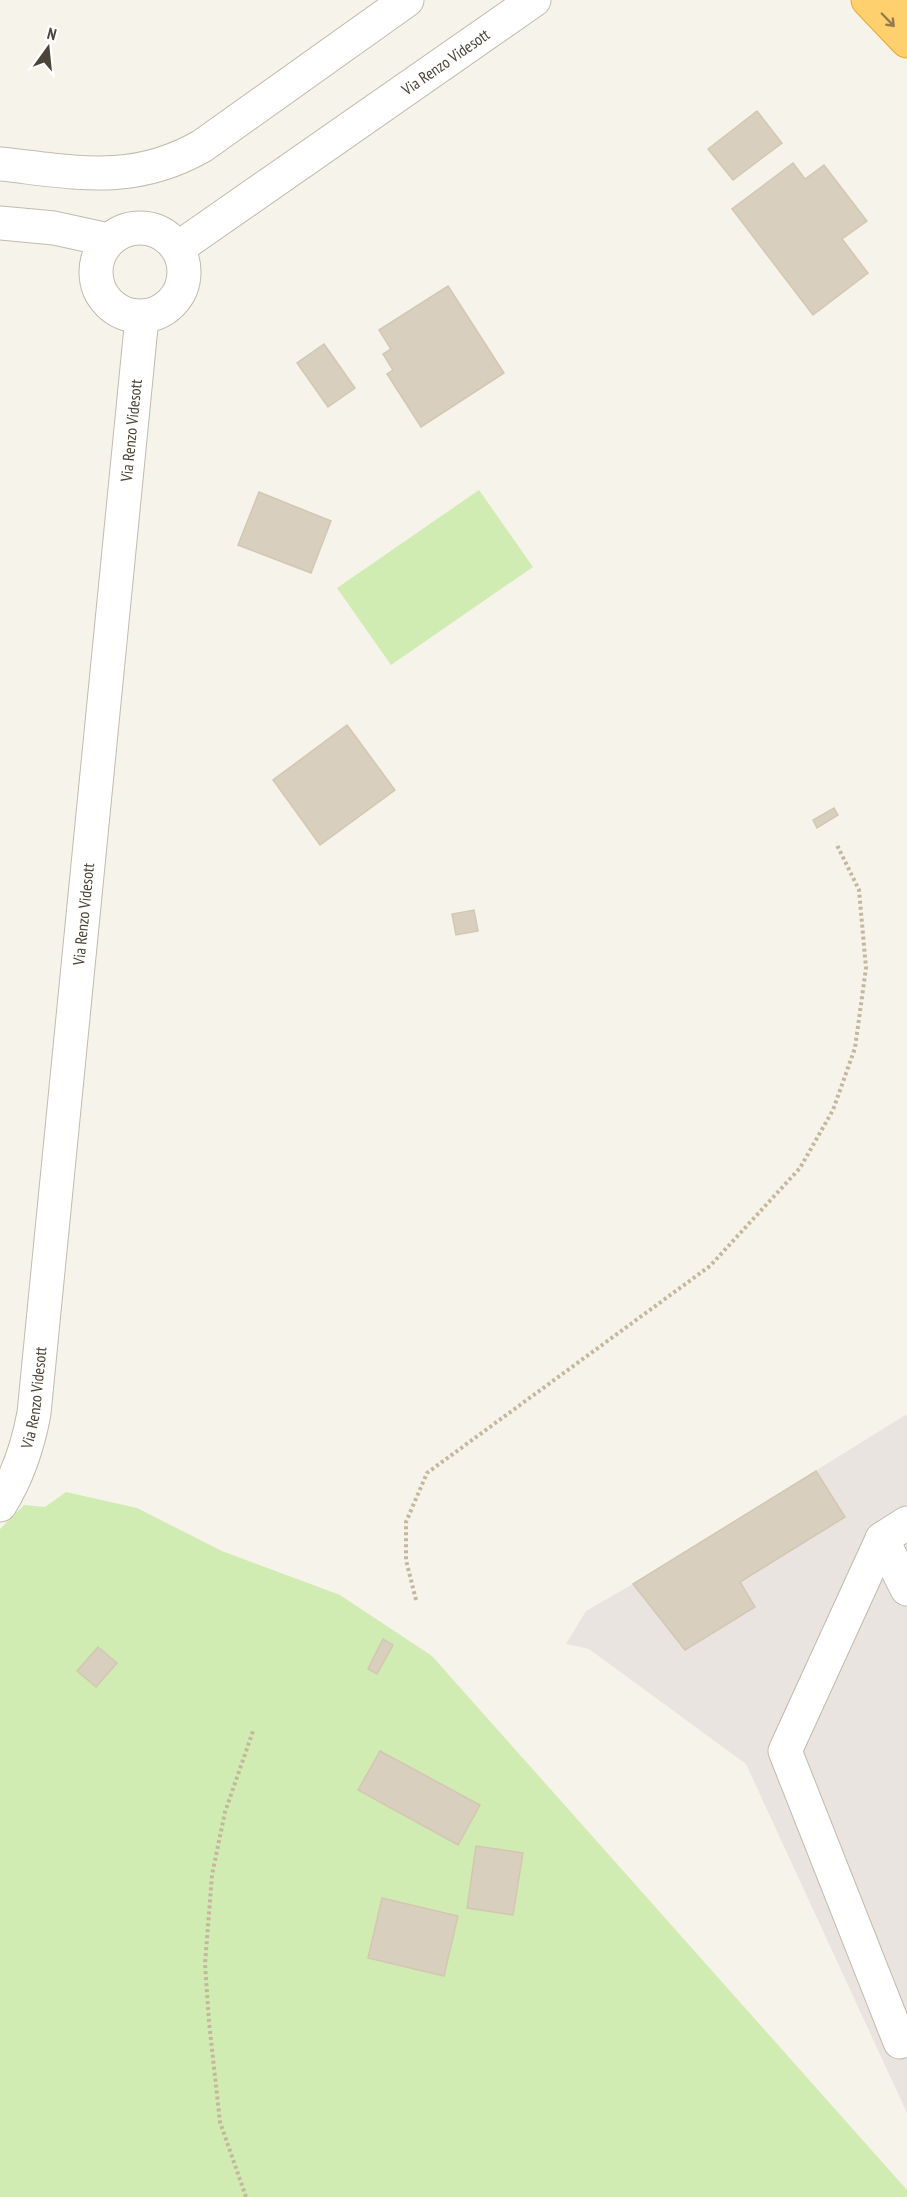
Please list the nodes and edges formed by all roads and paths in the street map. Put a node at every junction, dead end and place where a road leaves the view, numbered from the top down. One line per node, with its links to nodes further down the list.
1 (407, 0): 5 (street)
2 (534, 0): 8 (street, Via Renzo Videsott)
3 (868, 0): 4 (highway, one-way to 4)
4 (907, 41)
5 (0, 164)
6 (0, 223): 7 (street)
7 (109, 240): 8 (street); 9 (street)
8 (178, 248): 9 (street)
9 (142, 317): 11 (street, Via Renzo Videsott)
10 (836, 843): 14 (path)
11 (0, 1504)
12 (895, 1531): 13 (street); 16 (street)
13 (907, 1589)
14 (416, 1600)
15 (253, 1731): 17 (path)
16 (907, 2032)
17 (246, 2197)

